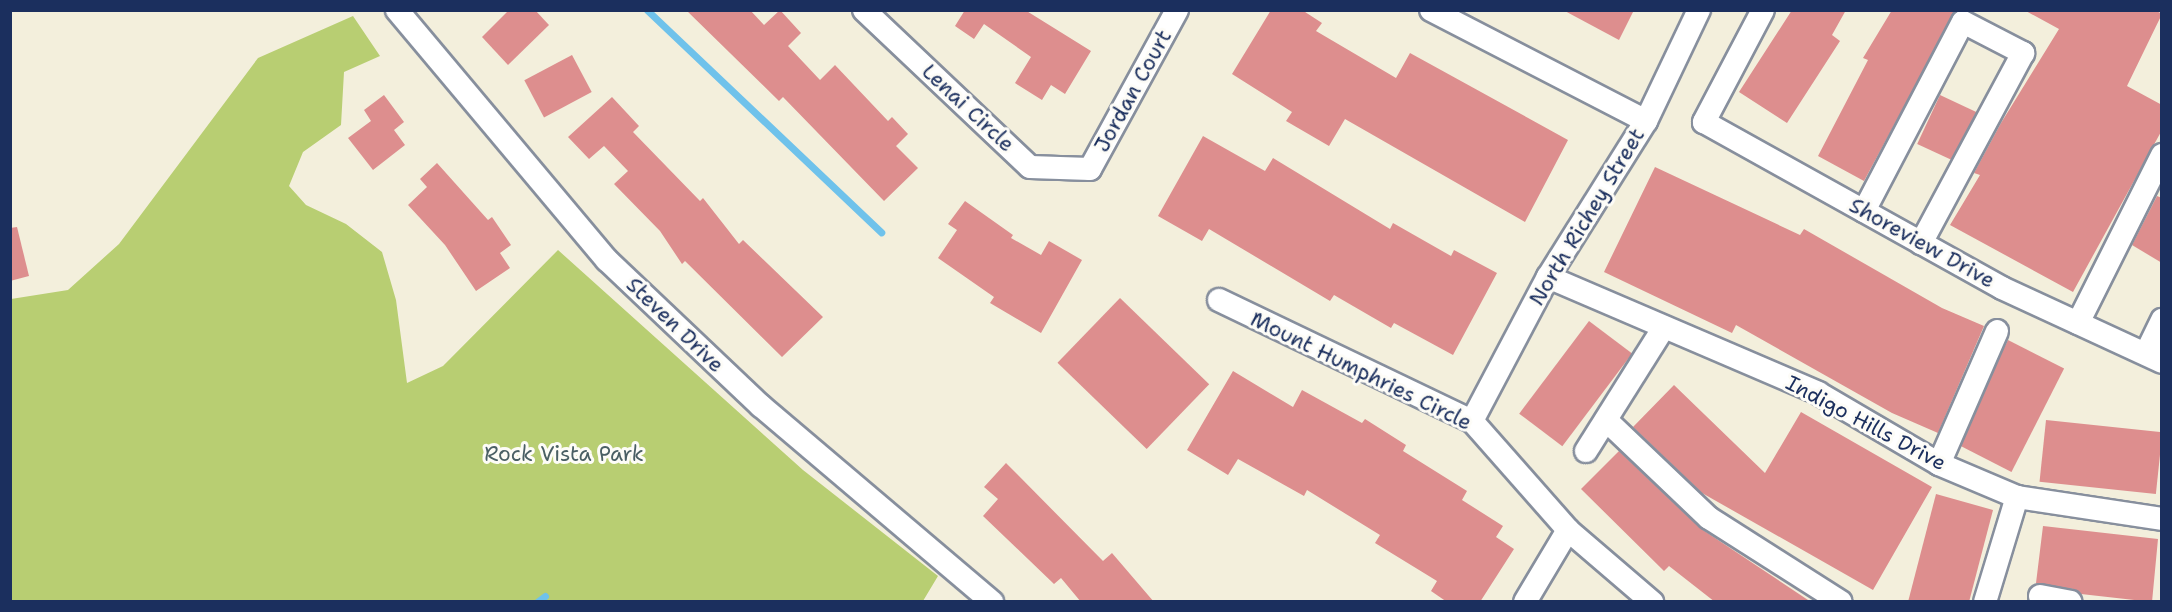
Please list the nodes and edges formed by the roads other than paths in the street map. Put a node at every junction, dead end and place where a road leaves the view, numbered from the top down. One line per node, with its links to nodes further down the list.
1 (397, 10): 27 (street, Steven Drive)
2 (864, 10): 9 (street, Lenai Circle)
3 (1177, 10): 9 (street, Jordan Court)
4 (1431, 10): 7 (street)
5 (1699, 10): 7 (street, North Richey Street)
6 (1763, 10): 10 (street, Shoreview Drive)
7 (1646, 121): 12 (street, North Richey Street)
8 (2162, 155): 15 (street)
9 (1088, 169)
10 (1864, 211): 11 (street, Shoreview Drive); 11 (street)
11 (1922, 243): 15 (street, Shoreview Drive)
12 (1548, 277): 16 (street, Indigo Hills Drive); 20 (street, North Richey Street)
13 (1219, 300): 20 (street, Mount Humphries Circle)
14 (2162, 320): 18 (street)
15 (2078, 323): 18 (street, Shoreview Drive)
16 (1664, 327): 19 (street); 22 (street, Indigo Hills Drive)
17 (1997, 331): 22 (street)
18 (2154, 358)
19 (1606, 420): 21 (street); 30 (street)
20 (1472, 421): 25 (street, Mount Humphries Circle)
21 (1586, 451)
22 (1939, 464): 23 (street, Indigo Hills Drive)
23 (2017, 497): 24 (street, Indigo Hills Drive); 31 (street)
24 (2162, 519)
25 (1568, 531): 28 (street); 29 (street, Mount Humphries Circle)
26 (2040, 596): 32 (street)
27 (992, 602)
28 (1525, 602)
29 (1653, 602)
30 (1841, 602)
31 (1985, 602)
32 (2070, 602)

